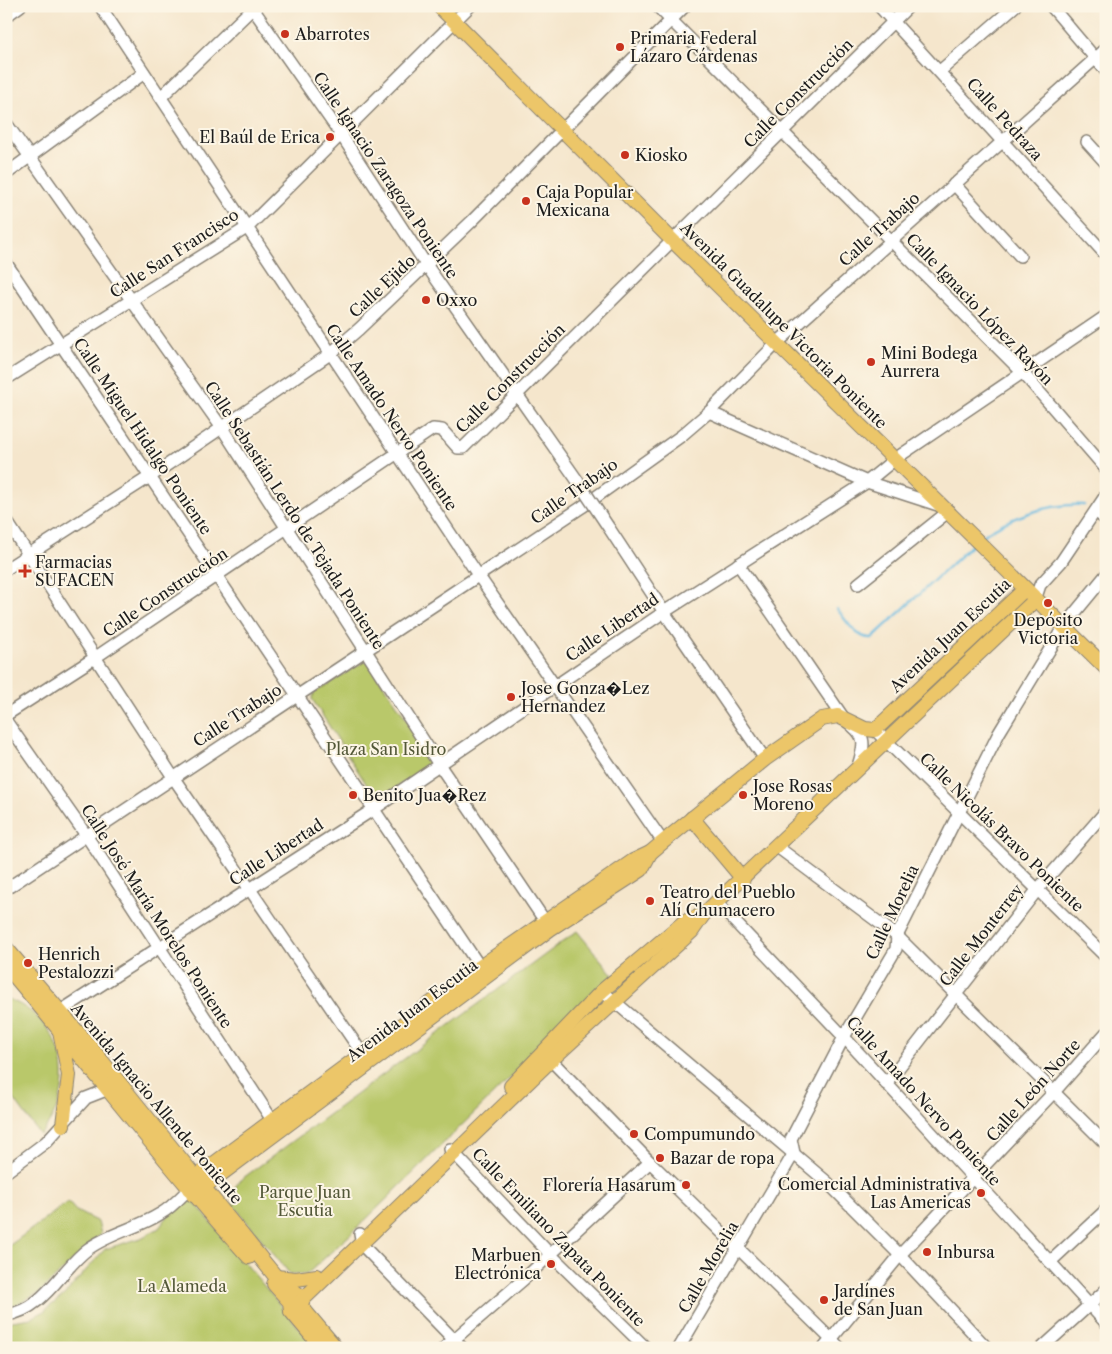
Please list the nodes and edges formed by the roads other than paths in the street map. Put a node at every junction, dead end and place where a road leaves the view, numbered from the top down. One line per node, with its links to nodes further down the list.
1 (20, 6): 12 (street)
2 (100, 6): 20 (street, Calle Amado Nervo Poniente)
3 (439, 6): 14 (main road, Avenida Guadalupe Victoria Poniente)
4 (470, 6): 14 (street, Calle San Francisco)
5 (657, 6): 13 (street, Calle Ignacio López Rayón)
6 (685, 6): 13 (street, Calle Ejido)
7 (879, 6): 15 (street, Calle Pedraza)
8 (909, 6): 15 (street, Calle Construcción)
9 (1016, 6): 18 (street)
10 (1051, 6): 17 (street)
11 (253, 7): 21 (street); 25 (street, Calle Ignacio Zaragoza Poniente)
12 (6, 16)
13 (671, 20): 23 (street, Calle Ejido); 24 (street, Calle Ignacio López Rayón)
14 (455, 22): 23 (main road, Avenida Guadalupe Victoria Poniente); 25 (street, Calle San Francisco)
15 (893, 22): 18 (street, Calle Pedraza); 24 (street, Calle Construcción)
16 (1106, 49): 17 (street, Calle Trabajo)
17 (1096, 58): 19 (street); 26 (street, Calle Trabajo)
18 (940, 71): 26 (street, Calle Pedraza)
19 (1106, 71)
20 (144, 73): 21 (street, Calle Amado Nervo Poniente); 28 (street)
21 (161, 97): 32 (street, Calle Amado Nervo Poniente)
22 (6, 123): 28 (street, Calle Sebastián Lerdo de Tejada Poniente)
23 (562, 129): 33 (main road, Avenida Guadalupe Victoria Poniente); 38 (street, Calle Ejido)
24 (783, 132): 33 (street, Calle Construcción); 34 (street, Calle Ignacio López Rayón)
25 (342, 136): 32 (street, Calle San Francisco); 38 (street, Calle Ignacio Zaragoza Poniente)
26 (1002, 140): 31 (street, Calle Trabajo); 35 (street, Calle Pedraza)
27 (1086, 142): 29 (street)
28 (30, 157): 30 (street); 39 (street, Calle Sebastián Lerdo de Tejada Poniente)
29 (1106, 164)
30 (6, 174)
31 (954, 184): 34 (street, Calle Trabajo); 36 (street)
32 (248, 227): 39 (street, Calle San Francisco); 43 (street, Calle Amado Nervo Poniente)
33 (672, 240): 41 (main road, Avenida Guadalupe Victoria Poniente); 46 (street, Calle Construcción)
34 (890, 240): 41 (street, Calle Trabajo); 44 (street, Calle Ignacio López Rayón)
35 (1106, 255)
36 (1020, 256)
37 (6, 263): 42 (street, Calle Miguel Hidalgo Poniente)
38 (427, 266): 43 (street, Calle Ejido); 46 (street, Calle Ignacio Zaragoza Poniente)
39 (130, 301): 42 (street, Calle San Francisco); 48 (street, Calle Sebastián Lerdo de Tejada Poniente)
40 (1106, 316): 44 (street, Calle Libertad)
41 (777, 343): 47 (street, Calle Trabajo); 50 (main road, Avenida Guadalupe Victoria Poniente)
42 (61, 345): 45 (street, Calle San Francisco); 52 (street, Calle Miguel Hidalgo Poniente)
43 (330, 354): 48 (street, Calle Ejido); 49 (street, Calle Amado Nervo Poniente)
44 (1023, 373): 50 (street, Calle Libertad); 51 (street, Calle Ignacio López Rayón)
45 (6, 379)
46 (518, 394): 49 (street, Calle Construcción); 69 (street, Calle Ignacio Zaragoza Poniente, bridge)
47 (708, 412): 53 (street); 62 (street, Calle Trabajo)
48 (222, 428): 52 (street, Calle Ejido); 58 (street, Calle Sebastián Lerdo de Tejada Poniente)
49 (398, 454): 58 (street, Calle Construcción); 62 (street, Calle Amado Nervo Poniente)
50 (895, 460): 53 (street, Calle Libertad); 55 (main road, Avenida Guadalupe Victoria Poniente)
51 (1106, 469)
52 (151, 476): 59 (street, Calle Ejido); 64 (street, Calle Miguel Hidalgo Poniente)
53 (867, 482): 55 (street); 60 (street, Calle Libertad)
54 (1106, 495): 56 (street)
55 (947, 509): 65 (street); 67 (main road, Avenida Guadalupe Victoria Poniente)
56 (1102, 517): 66 (street)
57 (6, 520): 59 (street)
58 (287, 529): 64 (street, Calle Construcción); 71 (street, Calle Sebastián Lerdo de Tejada Poniente)
59 (29, 554): 61 (street, Calle Ejido); 72 (street)
60 (738, 564): 69 (street, Calle Libertad); 77 (street)
61 (6, 569)
62 (478, 575): 71 (street, Calle Trabajo); 74 (street, Calle Amado Nervo Poniente)
63 (1106, 575): 70 (street, Calle Morelia)
64 (218, 576): 72 (street, Calle Construcción); 75 (street, Calle Miguel Hidalgo Poniente)
65 (858, 584)
66 (1040, 585): 67 (street, Avenida Juan Escutia); 68 (street, Avenida Juan Escutia)
67 (1025, 588): 68 (main road, Avenida Guadalupe Victoria Poniente); 79 (main road, Avenida Juan Escutia)
68 (1036, 600): 70 (main road, Avenida Guadalupe Victoria Poniente); 79 (main road, Avenida Juan Escutia)
69 (664, 612): 74 (street, Calle Libertad); 80 (street, Calle Ignacio Zaragoza Poniente)
70 (1064, 626): 73 (main road, Avenida Guadalupe Victoria Poniente); 85 (street, Calle Morelia)
71 (365, 651): 75 (street, Calle Trabajo); 81 (street, Calle Sebastián Lerdo de Tejada Poniente)
72 (96, 658): 76 (street, Calle Construcción); 83 (street)
73 (1106, 668)
74 (554, 686): 81 (street, Calle Libertad); 89 (street, Calle Amado Nervo Poniente)
75 (297, 695): 83 (street, Calle Trabajo); 84 (street, Calle Miguel Hidalgo Poniente)
76 (6, 714)
77 (845, 720): 79 (main road, Avenida Juan Escutia); 80 (main road, Avenida Juan Escutia); 82 (street)
78 (6, 721): 88 (street, Calle José María Morelos Poniente)
79 (880, 735): 82 (main road, Avenida Juan Escutia); 85 (street, Calle Nicolás Bravo Poniente)
80 (765, 759): 87 (main road, Avenida Juan Escutia)
81 (438, 763): 84 (street, Calle Libertad); 97 (street, Calle Sebastián Lerdo de Tejada Poniente)
82 (858, 766): 90 (main road, Avenida Juan Escutia)
83 (172, 777): 88 (street, Calle Trabajo); 93 (street)
84 (374, 809): 93 (street, Calle Libertad); 103 (street, Calle Miguel Hidalgo Poniente)
85 (958, 811): 94 (street, Calle Nicolás Bravo Poniente); 98 (street, Calle Morelia)
86 (1106, 811): 94 (street, Calle Monterrey)
87 (692, 818): 89 (main road, Avenida Juan Escutia); 91 (main road)
88 (86, 835): 92 (street, Calle Trabajo); 99 (street, Calle José María Morelos Poniente)
89 (662, 842): 97 (main road, Avenida Juan Escutia)
90 (776, 846): 91 (main road, Avenida Juan Escutia); 98 (street)
91 (743, 879): 95 (main road, Avenida Juan Escutia)
92 (6, 889)
93 (249, 889): 99 (street, Calle Libertad); 114 (street)
94 (1038, 889): 101 (street, Calle Nicolás Bravo Poniente); 106 (street, Calle Monterrey)
95 (717, 903): 96 (main road, Avenida Juan Escutia); 112 (street, Calle Amado Nervo Poniente)
96 (703, 915): 105 (main road, Avenida Juan Escutia); 107 (main road, Avenida Juan Escutia)
97 (548, 925): 103 (main road, Avenida Juan Escutia)
98 (896, 936): 106 (street); 112 (street, Calle Morelia)
99 (159, 947): 109 (street, Calle Libertad); 119 (street, Calle José María Morelos Poniente)
100 (6, 948): 109 (main road, Avenida Ignacio Allende Poniente)
101 (1106, 957)
102 (6, 966): 108 (main road, Avenida Ignacio Allende Poniente)
103 (483, 972): 114 (main road, Avenida Juan Escutia)
104 (6, 983): 108 (main road)
105 (602, 991): 107 (street); 113 (main road, Avenida Juan Escutia)
106 (954, 994): 115 (street, Calle Monterrey); 117 (street)
107 (616, 1001): 113 (main road, Avenida Juan Escutia); 122 (street)
108 (41, 1007): 110 (main road, Avenida Ignacio Allende Poniente)
109 (60, 1012): 127 (main road, Avenida Ignacio Allende Poniente)
110 (59, 1028): 116 (main road, Avenida Ignacio Allende Poniente); 118 (main road)
111 (1106, 1033): 117 (street, Calle León Norte)
112 (844, 1037): 115 (street, Calle Amado Nervo Poniente); 122 (street, Calle Morelia)
113 (547, 1057): 121 (main road, Avenida Juan Escutia); 123 (street)
114 (366, 1059): 119 (main road, Avenida Juan Escutia)
115 (886, 1084): 126 (street, Calle Amado Nervo Poniente)
116 (110, 1089): 118 (street); 127 (main road, Avenida Ignacio Allende Poniente)
117 (1054, 1092): 120 (street); 126 (street, Calle León Norte)
118 (63, 1125): 124 (street)
119 (276, 1125): 125 (main road, Avenida Juan Escutia); 127 (main road, Avenida Juan Escutia)
120 (1106, 1144)
121 (453, 1151): 130 (main road, Avenida Juan Escutia); 132 (street, Calle Emiliano Zapata Poniente)
122 (794, 1153): 131 (street, Calle Morelia); 133 (street)
123 (650, 1162): 131 (street); 132 (street)
124 (6, 1172)
125 (217, 1177): 127 (main road, Avenida Juan Escutia); 128 (main road)
126 (973, 1180): 133 (street, Calle León Norte); 134 (street, Calle Amado Nervo Poniente)
127 (195, 1187): 128 (main road, Avenida Ignacio Allende Poniente); 138 (main road, Avenida Ignacio Allende Poniente); 140 (street)
128 (215, 1200): 136 (main road, Avenida Ignacio Allende Poniente)
129 (1106, 1210): 134 (street)
130 (361, 1240): 135 (main road, Avenida Juan Escutia); 138 (main road, Avenida Juan Escutia); 142 (street)
131 (738, 1248): 143 (street); 149 (street, Calle Morelia)
132 (550, 1254): 142 (street); 148 (street, Calle Emiliano Zapata Poniente)
133 (900, 1255): 143 (street, Calle León Norte); 151 (street)
134 (1050, 1262): 139 (street, Calle Amado Nervo Poniente)
135 (317, 1276): 136 (main road); 138 (main road, Avenida Juan Escutia)
136 (276, 1277): 138 (main road, Avenida Ignacio Allende Poniente)
137 (1106, 1290): 139 (street)
138 (294, 1303): 144 (main road, Avenida Ignacio Allende Poniente); 145 (main road, Avenida Ignacio Allende Poniente)
139 (1090, 1305): 141 (street, Calle Amado Nervo Poniente); 152 (street)
140 (6, 1314)
141 (1106, 1323)
142 (454, 1339): 146 (street); 147 (street)
143 (828, 1344): 150 (street)
144 (322, 1348)
145 (336, 1348)
146 (444, 1348)
147 (462, 1348)
148 (646, 1348)
149 (679, 1348)
150 (840, 1348)
151 (987, 1348)
152 (1042, 1348)

